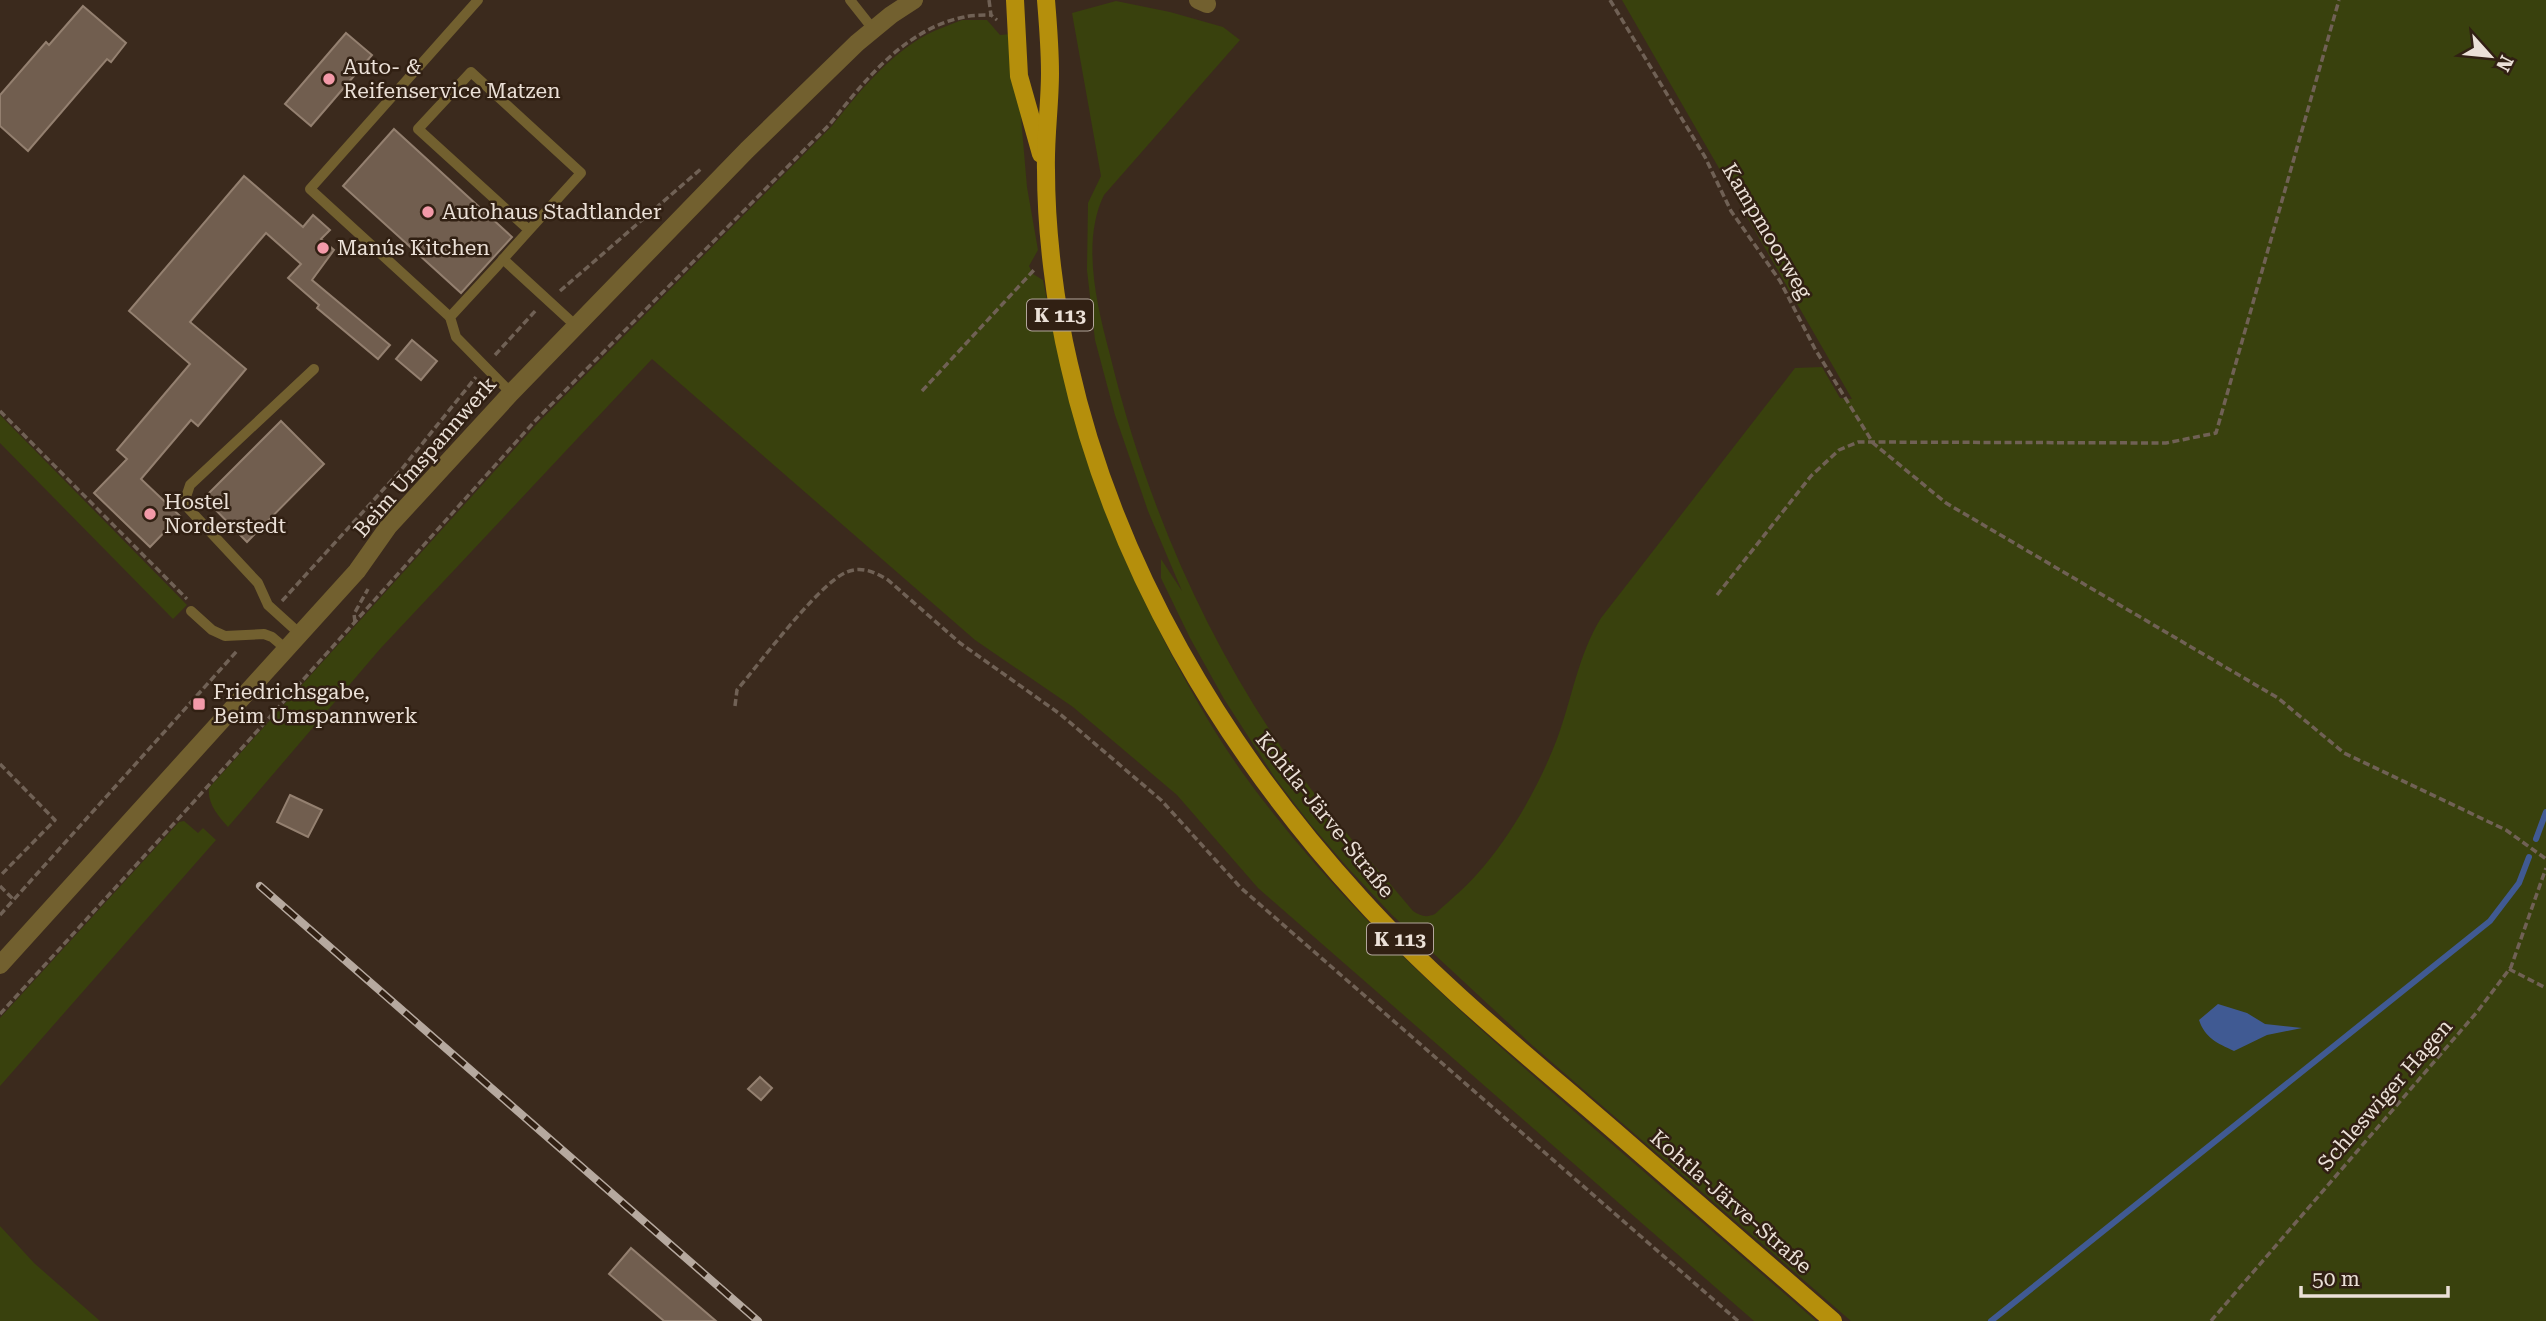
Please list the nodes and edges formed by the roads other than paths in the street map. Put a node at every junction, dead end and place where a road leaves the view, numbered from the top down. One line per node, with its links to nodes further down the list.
1 (478, 0): 11 (lane)
2 (850, 0): 7 (lane)
3 (926, 0): 6 (street, Beim Umspannwerk)
4 (1014, 0): 8 (main road, Kohtla-Järve-Straße / K 113)
5 (1046, 0): 8 (main road, Kohtla-Järve-Straße / K 113)
6 (911, 2): 7 (street, Beim Umspannwerk)
7 (873, 29): 12 (street, Beim Umspannwerk)
8 (1045, 172): 19 (main road, Kohtla-Järve-Straße / K 113)
9 (529, 230): 9 (lane); 10 (lane)
10 (503, 259): 11 (lane); 12 (lane)
11 (450, 317): 14 (lane)
12 (576, 326): 14 (street, Beim Umspannwerk)
13 (314, 369): 16 (lane)
14 (511, 393): 16 (street, Beim Umspannwerk)
15 (191, 611): 17 (lane)
16 (300, 634): 17 (street, Beim Umspannwerk)
17 (286, 649): 18 (street, Beim Umspannwerk)
18 (0, 965)
19 (1833, 1321)

